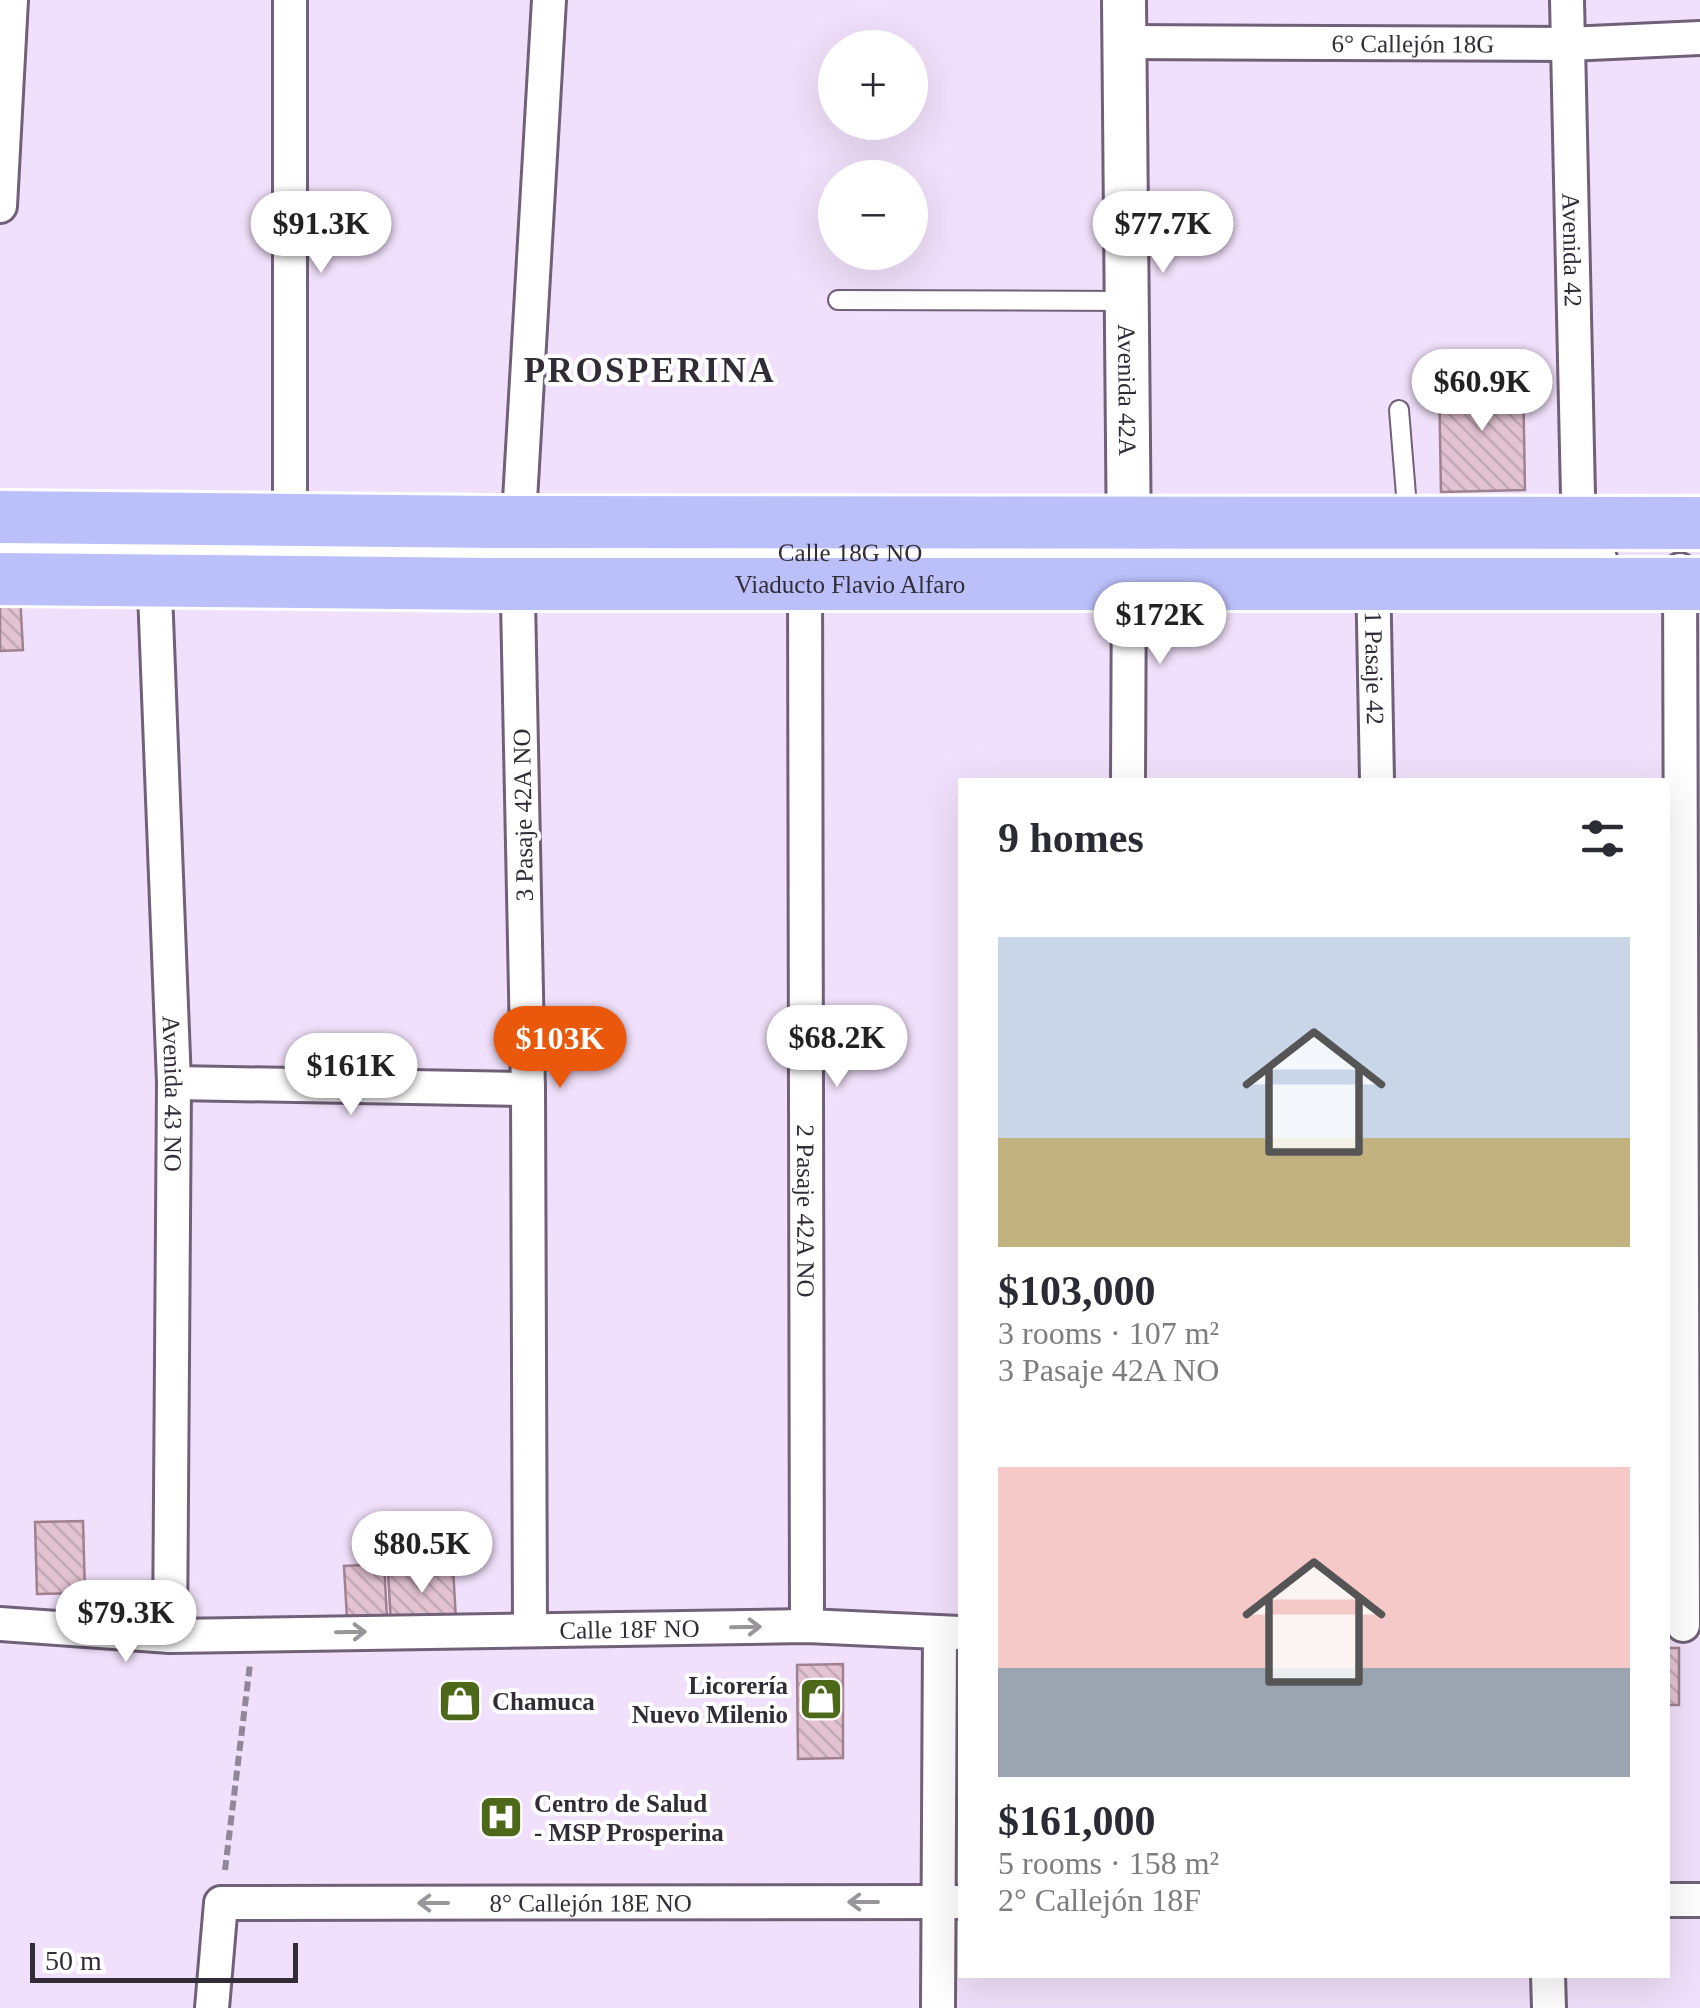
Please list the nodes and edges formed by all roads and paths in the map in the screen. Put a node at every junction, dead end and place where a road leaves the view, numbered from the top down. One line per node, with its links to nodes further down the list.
1 (11, 0): 8 (street)
2 (290, 0): 15 (street)
3 (549, 0): 16 (street, 3 Pasaje 42A NO)
4 (1567, 0): 7 (street, Avenida 42)
5 (1124, 21): 7 (street, 6° Callejón 18G); 10 (street, Avenida 42A)
6 (1700, 38): 7 (street, 6° Callejón 18G)
7 (1568, 44): 21 (street, Avenida 42)
8 (0, 206)
9 (838, 300): 10 (lane)
10 (1127, 301): 17 (street, Avenida 42A)
11 (1399, 410): 19 (lane)
12 (0, 517): 20 (main road, bridge)
13 (0, 549): 14 (street, Calle 18G NO)
14 (153, 550): 15 (street, Calle 18G NO); 25 (street, Avenida 43 NO)
15 (290, 551): 16 (street, Calle 18G NO)
16 (517, 552): 18 (street, Calle 18G NO); 26 (street, 3 Pasaje 42A NO)
17 (1129, 553): 18 (street, Calle 18G NO); 19 (street, Calle 18G NO); 23 (street, Avenida 42A)
18 (805, 554): 29 (street, 2 Pasaje 42A NO)
19 (1391, 554): 21 (street, Calle 18G NO); 24 (street, 1 Pasaje 42)
20 (1695, 556): 21 (street, Calle 18G NO); 22 (main road, Viaducto Flavio Alfaro, bridge); 28 (street)
21 (1579, 559)
22 (0, 579)
23 (1128, 778)
24 (1377, 778)
25 (174, 1083): 26 (street); 33 (street, Avenida 43 NO)
26 (528, 1089): 30 (street, 3 Pasaje 42A NO)
27 (0, 1624): 33 (street, Calle 18F NO)
28 (1683, 1625)
29 (806, 1626): 30 (street, Calle 18F NO, one-way to 29); 32 (street, Calle 18F NO)
30 (530, 1630): 31 (street, Calle 18F NO, one-way to 30)
31 (254, 1633): 33 (street, Calle 18F NO); 37 (path)
32 (950, 1633): 36 (street)
33 (170, 1636)
34 (1670, 1900): 35 (street)
35 (1700, 1900)
36 (948, 1902): 37 (street, 8° Callejón 18E NO, one-way to 37); 40 (street)
37 (221, 1903): 39 (street)
38 (1548, 1978): 41 (street)
39 (212, 2008)
40 (938, 2008)
41 (1548, 2008)

